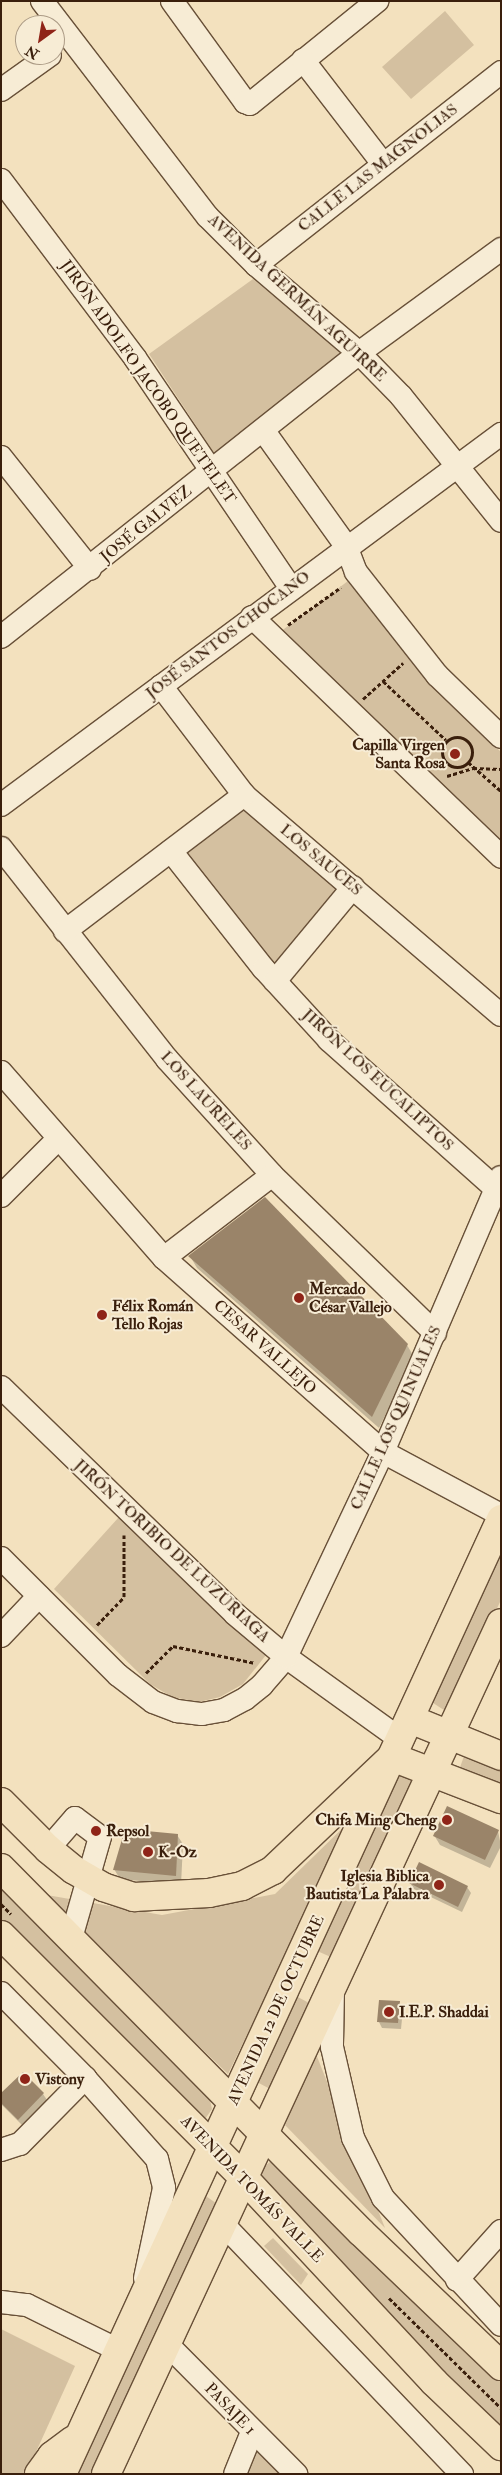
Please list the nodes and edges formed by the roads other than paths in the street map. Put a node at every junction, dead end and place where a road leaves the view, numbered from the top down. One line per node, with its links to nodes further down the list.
1 (42, 1): 4 (street, AVENIDA GERMÁN AGUIRRE)
2 (172, 1): 6 (street)
3 (377, 1): 6 (street)
4 (48, 15)
5 (65, 50): 13 (street, AVENIDA GERMÁN AGUIRRE)
6 (303, 60): 10 (street)
7 (36, 65): 9 (street)
8 (501, 72): 10 (street, CALLE LAS MAGNOLIAS)
9 (1, 90)
10 (383, 164): 13 (street, CALLE LAS MAGNOLIAS)
11 (1, 180): 19 (street, JIRÓN ADOLFO JACOBO QUETELET)
12 (501, 249): 14 (street, JOSÉ GALVEZ)
13 (256, 265): 14 (street, AVENIDA GERMÁN AGUIRRE)
14 (359, 353): 15 (street, JOSÉ GALVEZ); 18 (street, AVENIDA GERMÁN AGUIRRE)
15 (262, 430): 19 (street, JOSÉ GALVEZ); 21 (street)
16 (501, 434): 18 (street, JOSÉ SANTOS CHOCANO)
17 (4, 465): 22 (street)
18 (457, 466): 20 (street, AVENIDA GERMÁN AGUIRRE); 21 (street, JOSÉ SANTOS CHOCANO)
19 (214, 470): 22 (street, JOSÉ GALVEZ); 23 (street, JIRÓN ADOLFO JACOBO QUETELET)
20 (501, 522)
21 (346, 546): 23 (street, JOSÉ SANTOS CHOCANO); 27 (street)
22 (90, 569): 25 (street, JOSÉ GALVEZ)
23 (291, 588): 24 (street, JOSÉ SANTOS CHOCANO)
24 (252, 618): 26 (street, JOSÉ SANTOS CHOCANO); 32 (street)
25 (1, 636)
26 (161, 686): 28 (street, LOS SAUCES); 29 (street, JOSÉ SANTOS CHOCANO)
27 (501, 737)
28 (244, 795): 31 (street); 33 (street, LOS SAUCES)
29 (1, 805)
30 (1, 848): 34 (street, LOS LAURELES)
31 (171, 851): 34 (street); 35 (street, JIRÓN LOS EUCALIPTOS)
32 (501, 857)
33 (352, 887): 35 (street); 36 (street, LOS SAUCES)
34 (65, 931): 39 (street, LOS LAURELES)
35 (275, 981): 40 (street, JIRÓN LOS EUCALIPTOS)
36 (501, 1015)
37 (1, 1072): 38 (street, CESAR VALLEJO)
38 (58, 1139): 41 (street); 42 (street, CESAR VALLEJO)
39 (272, 1175): 42 (street); 43 (street, LOS LAURELES)
40 (498, 1183): 43 (street, CALLE LOS QUINUALES)
41 (1, 1196)
42 (164, 1258): 45 (street, CESAR VALLEJO)
43 (435, 1333): 45 (street, CALLE LOS QUINUALES)
44 (1, 1387): 51 (street, JIRÓN TORIBIO DE LUZURIAGA)
45 (382, 1452): 46 (street, CESAR VALLEJO); 51 (street, CALLE LOS QUINUALES)
46 (501, 1517): 53 (main road, AVENIDA 12 DE OCTUBRE)
47 (1, 1558): 48 (street)
48 (39, 1596): 50 (street); 51 (street)
49 (501, 1623): 52 (main road)
50 (1, 1636)
51 (282, 1662): 53 (street, JIRÓN TORIBIO DE LUZURIAGA)
52 (448, 1735): 53 (main road); 54 (main road); 55 (main road)
53 (401, 1738): 55 (main road); 60 (main road); 63 (main road, AVENIDA 12 DE OCTUBRE)
54 (501, 1756)
55 (432, 1774): 56 (main road); 64 (main road)
56 (501, 1799)
57 (1, 1802): 58 (main road)
58 (48, 1849): 60 (main road); 60 (street)
59 (1, 1868): 62 (main road)
60 (88, 1878): 62 (street)
61 (1, 1934): 69 (main road, AVENIDA TOMÁS VALLE)
62 (71, 1938): 67 (main road)
63 (297, 1966): 64 (main road); 67 (main road, AVENIDA 12 DE OCTUBRE)
64 (333, 1984): 68 (main road); 74 (street)
65 (1, 1993): 66 (street)
66 (85, 2078): 70 (street); 75 (street)
67 (233, 2101): 68 (main road); 69 (main road, AVENIDA 12 DE OCTUBRE)
68 (263, 2131): 71 (main road); 80 (main road)
69 (212, 2146): 71 (main road, AVENIDA TOMÁS VALLE); 75 (main road, AVENIDA 12 DE OCTUBRE)
70 (1, 2150)
71 (242, 2176): 72 (main road); 83 (main road, AVENIDA TOMÁS VALLE)
72 (221, 2222): 78 (main road); 89 (street)
73 (501, 2231): 74 (street)
74 (457, 2280): 77 (street)
75 (141, 2300): 79 (main road, AVENIDA 12 DE OCTUBRE)
76 (1, 2302): 79 (street)
77 (501, 2325)
78 (166, 2343): 81 (street, PASAJE 1); 86 (main road)
79 (118, 2350): 82 (main road, AVENIDA 12 DE OCTUBRE)
80 (501, 2366)
81 (252, 2432): 87 (street); 88 (street, PASAJE 1)
82 (80, 2435): 84 (main road); 85 (main road, AVENIDA 12 DE OCTUBRE)
83 (501, 2446)
84 (39, 2474)
85 (62, 2474)
86 (106, 2474)
87 (235, 2474)
88 (296, 2474)
89 (462, 2474)

